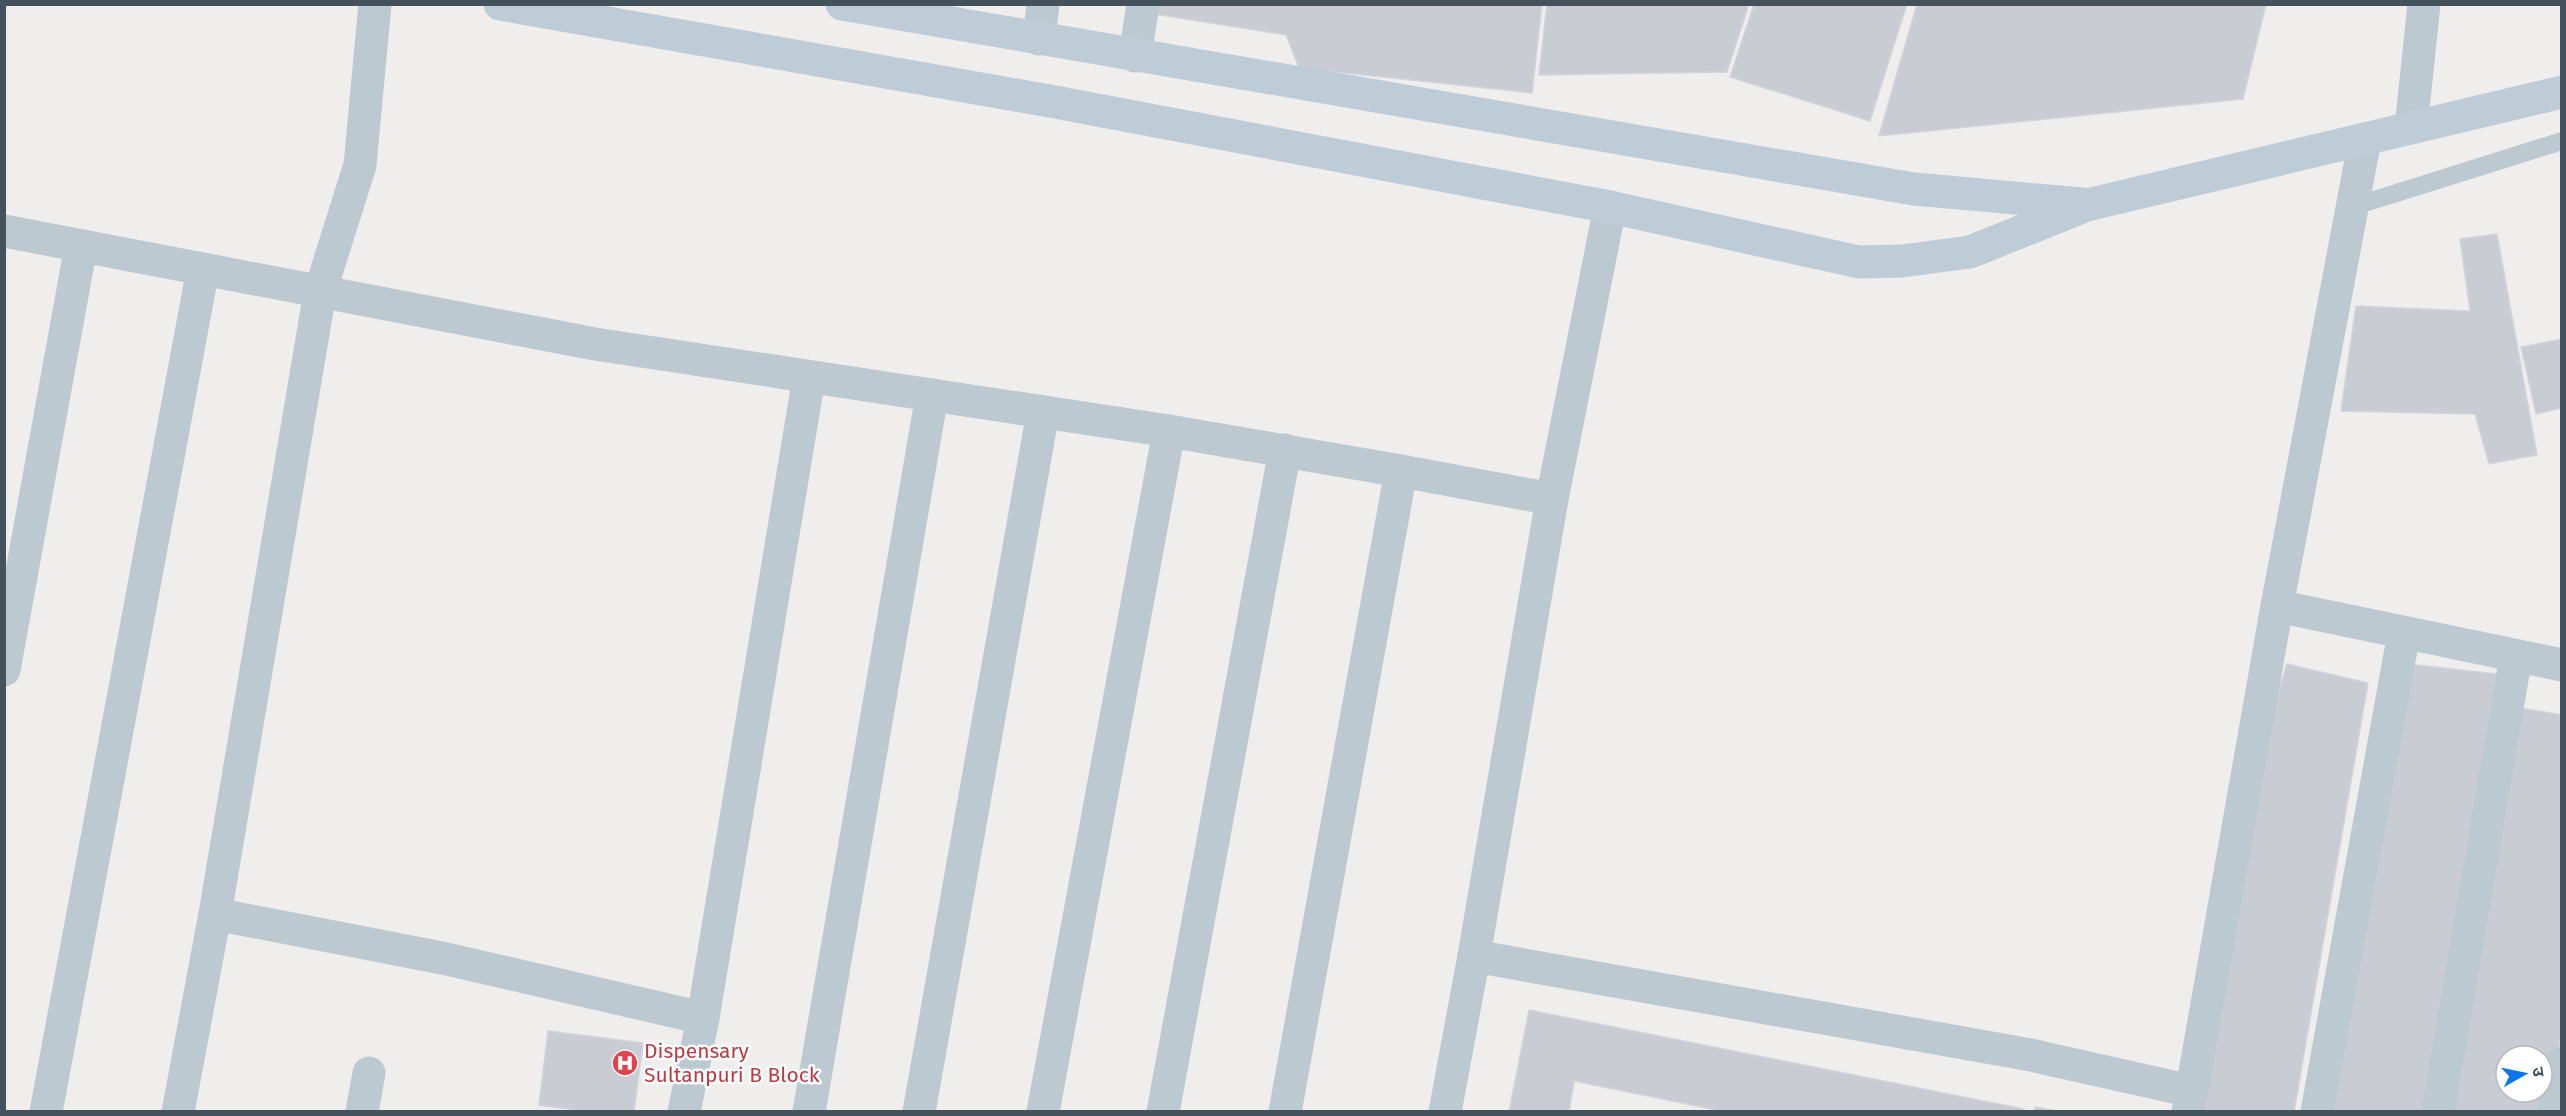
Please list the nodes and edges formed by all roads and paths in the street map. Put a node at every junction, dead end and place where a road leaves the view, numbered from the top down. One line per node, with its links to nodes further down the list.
1 (375, 4): 19 (street)
2 (500, 4): 14 (street)
3 (842, 4): 7 (street)
4 (1043, 4): 7 (street)
5 (1143, 4): 8 (street)
6 (2424, 4): 10 (street)
7 (1039, 39): 8 (street)
8 (1135, 56): 13 (street)
9 (2562, 92): 10 (street)
10 (2411, 128): 11 (street)
11 (2365, 139): 13 (street); 15 (street)
12 (2562, 141): 15 (lane)
13 (2087, 205): 14 (street)
14 (1610, 207): 26 (street)
15 (2352, 207): 27 (street)
16 (4, 231): 17 (street)
17 (81, 246): 18 (street); 31 (street)
18 (203, 269): 19 (street); 38 (street)
19 (320, 292): 20 (street); 32 (street)
20 (808, 377): 21 (street); 34 (street)
21 (932, 395): 22 (street); 42 (street)
22 (1042, 412): 23 (street); 43 (street)
23 (1169, 431): 24 (street); 44 (street)
24 (1285, 450): 25 (street); 45 (street)
25 (1401, 471): 26 (street); 46 (street)
26 (1552, 499): 33 (street)
27 (2277, 606): 28 (street); 37 (street)
28 (2404, 633): 29 (street); 48 (street)
29 (2516, 656): 30 (street); 49 (street)
30 (2562, 665)
31 (4, 670)
32 (215, 914): 34 (street); 39 (street)
33 (1474, 956): 37 (street); 47 (street)
34 (703, 1018): 41 (street)
35 (2562, 1063): 50 (street)
36 (369, 1072): 40 (street)
37 (2189, 1101)
38 (46, 1112)
39 (178, 1112)
40 (362, 1112)
41 (684, 1112)
42 (809, 1112)
43 (919, 1112)
44 (1043, 1112)
45 (1163, 1112)
46 (1285, 1112)
47 (1445, 1112)
48 (2317, 1112)
49 (2438, 1112)
50 (2553, 1112)

